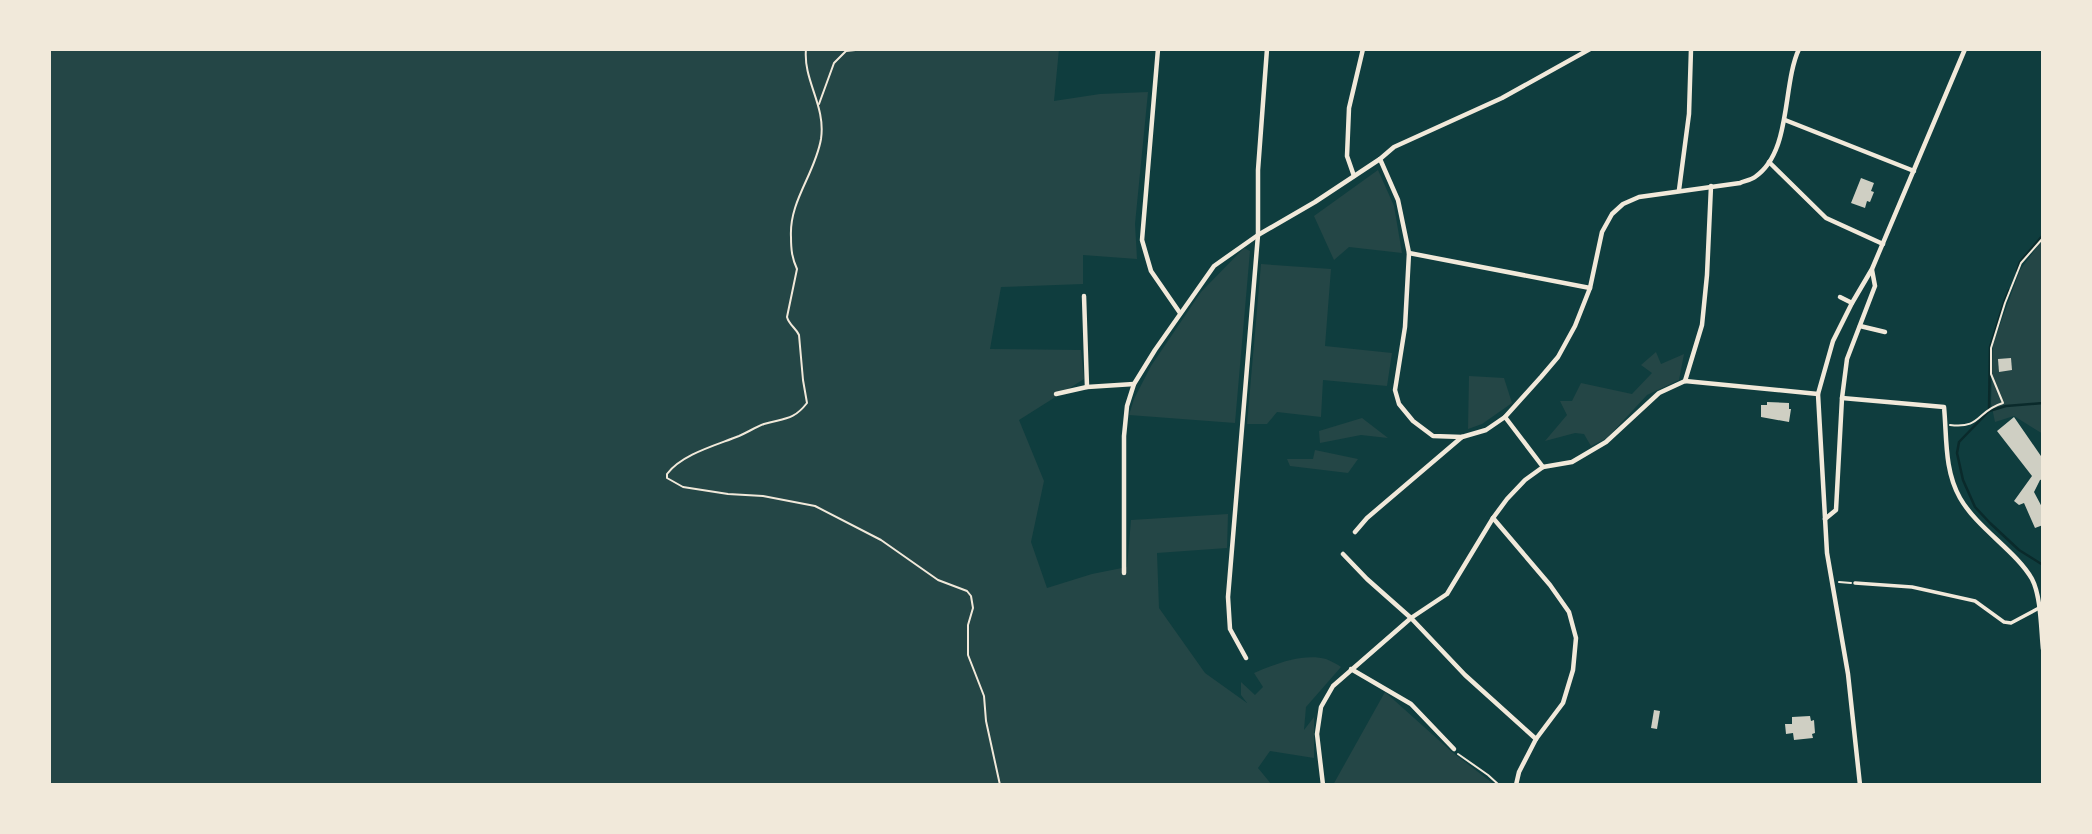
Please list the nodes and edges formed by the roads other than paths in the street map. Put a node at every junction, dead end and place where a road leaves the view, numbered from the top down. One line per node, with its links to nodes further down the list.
1 (1158, 49): 23 (street)
2 (1267, 49): 15 (street)
3 (1363, 49): 12 (street)
4 (1590, 49): 9 (street)
5 (1691, 49): 14 (street)
6 (1799, 49): 8 (street)
7 (1965, 49): 11 (street)
8 (1785, 120): 10 (street); 11 (street)
9 (1380, 159): 12 (street); 17 (street)
10 (1769, 162): 13 (street); 16 (street)
11 (1914, 171): 16 (street)
12 (1354, 176): 15 (street)
13 (1711, 186): 14 (street); 26 (street)
14 (1679, 190): 19 (street)
15 (1258, 235): 23 (street); 44 (street)
16 (1883, 244): 18 (street)
17 (1409, 253): 19 (street); 33 (street)
18 (1872, 269): 22 (street); 24 (street)
19 (1590, 289): 32 (street)
20 (1084, 296): 28 (street)
21 (1840, 297): 22 (street)
22 (1852, 303): 30 (street)
23 (1180, 313): 27 (street)
24 (1860, 326): 25 (street); 31 (street)
25 (1885, 332)
26 (1685, 381): 30 (street); 34 (street)
27 (1134, 384): 28 (street); 39 (street)
28 (1087, 387): 29 (street)
29 (1056, 394)
30 (1818, 394): 36 (street)
31 (1842, 398): 36 (street); 41 (street)
32 (1505, 417): 33 (street); 34 (street)
33 (1462, 437): 37 (street)
34 (1544, 467): 35 (street)
35 (1493, 518): 42 (street); 46 (street)
36 (1825, 519): 50 (street)
37 (1354, 532)
38 (1343, 554): 42 (street)
39 (1124, 573)
40 (1855, 583): 41 (street)
41 (2039, 608): 43 (street)
42 (1410, 618): 45 (street); 46 (street)
43 (2043, 649)
44 (1246, 659)
45 (1351, 669): 47 (street); 48 (street)
46 (1536, 739): 49 (street)
47 (1454, 750)
48 (1323, 785)
49 (1516, 785)
50 (1860, 785)

